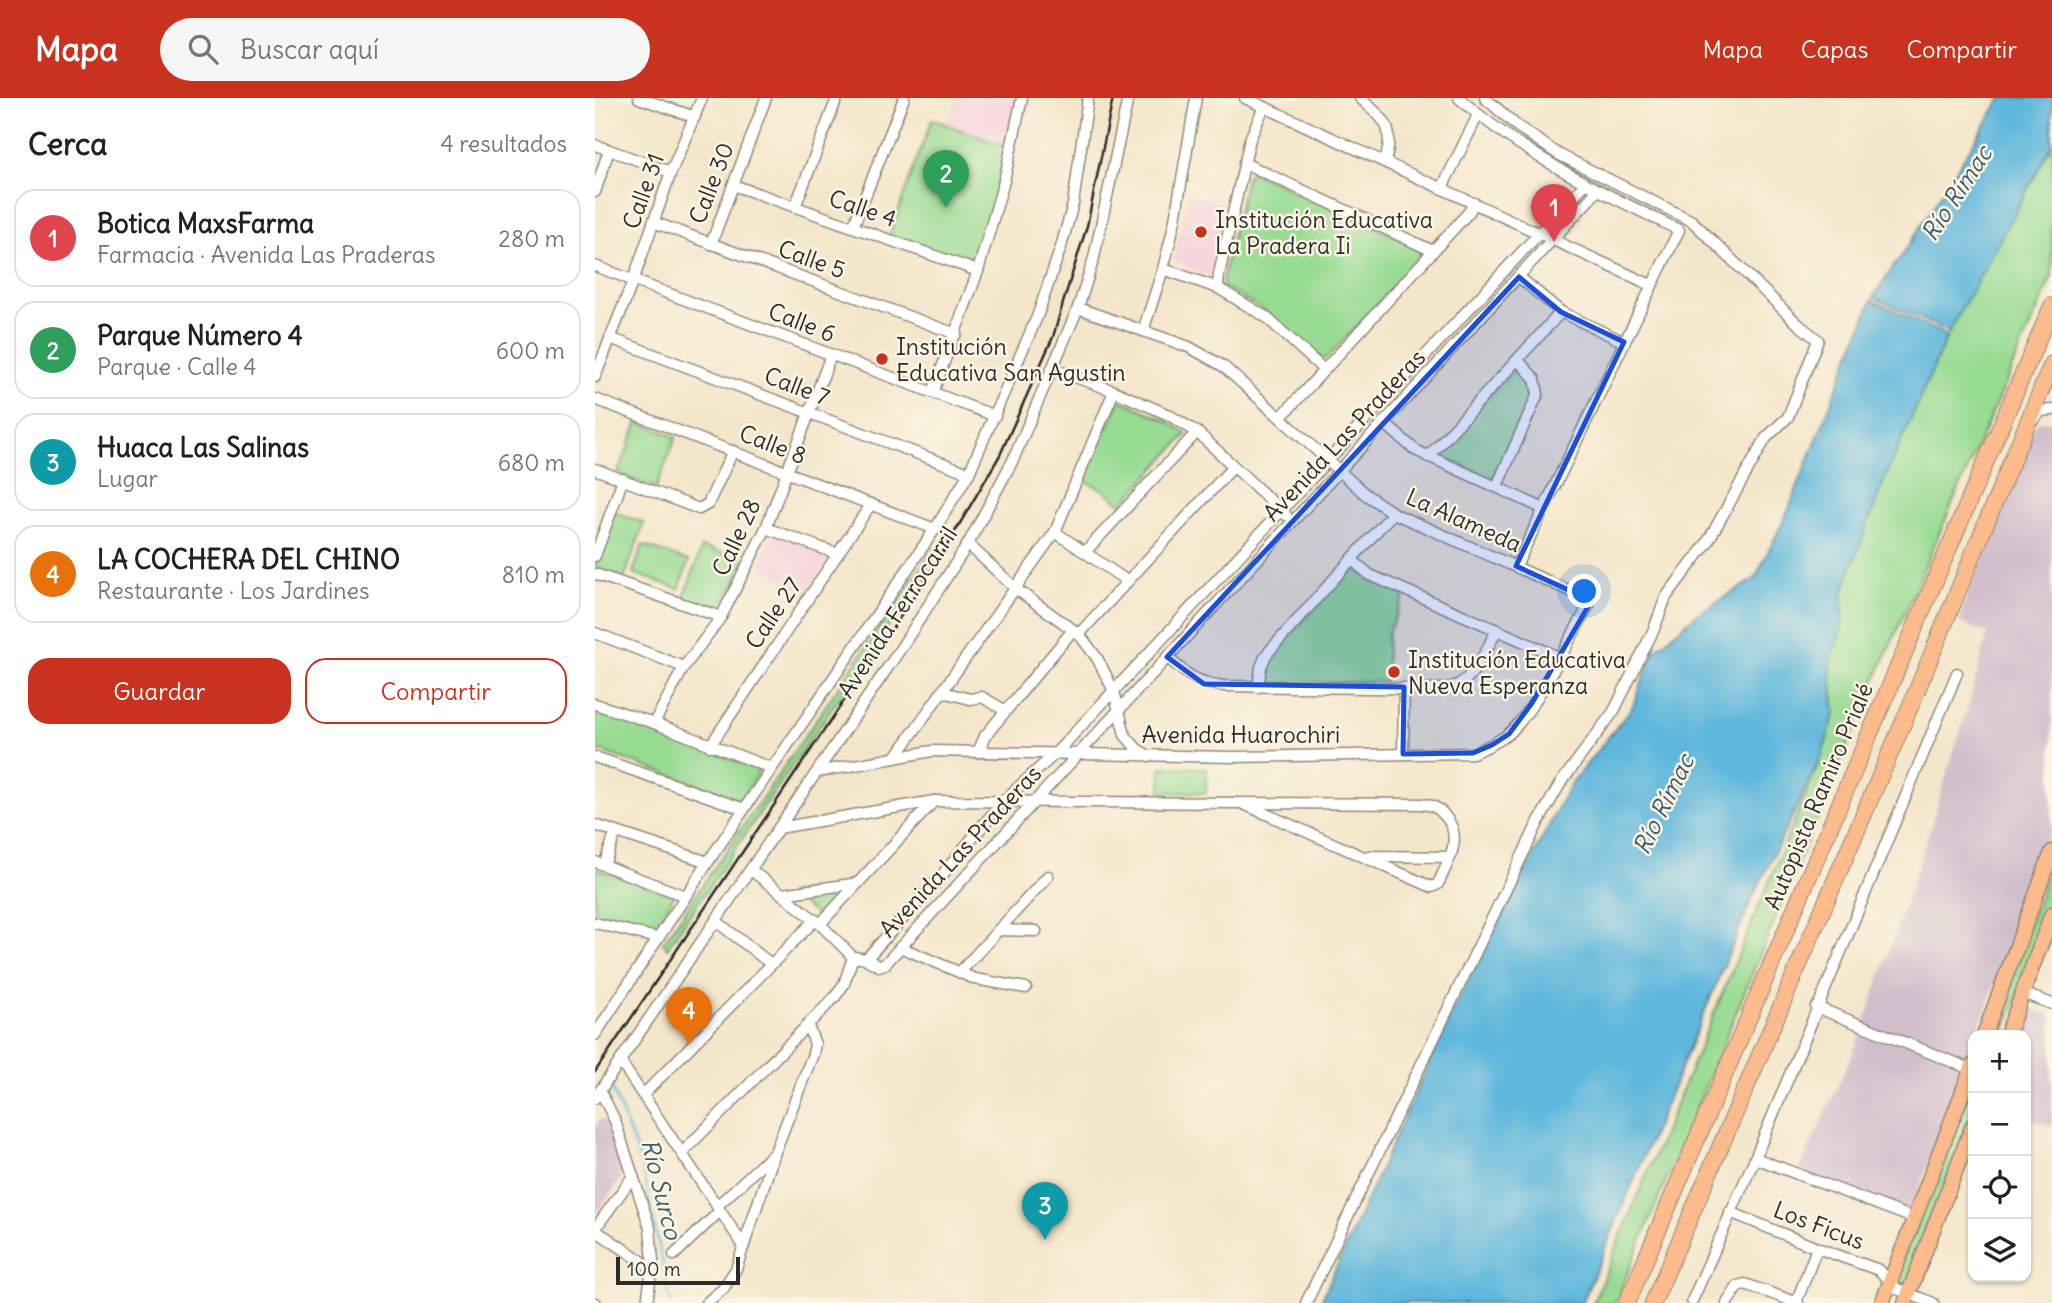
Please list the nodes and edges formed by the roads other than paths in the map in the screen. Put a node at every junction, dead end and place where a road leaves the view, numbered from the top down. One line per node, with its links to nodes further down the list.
1 (639, 98): 16 (street)
2 (702, 98): 16 (street, Calle 31)
3 (766, 98): 23 (street, Calle 30)
4 (837, 98): 28 (street)
5 (904, 98): 30 (street)
6 (1022, 98): 37 (street)
7 (1088, 98): 60 (street, Avenida Ferrocarril)
8 (1128, 98): 43 (street, Avenida Ferrocarril)
9 (1196, 98): 36 (street)
10 (1245, 98): 14 (street)
11 (1360, 98): 19 (street)
12 (1459, 98): 15 (street)
13 (1485, 98): 182 (street)
14 (1263, 107): 19 (street); 20 (street)
15 (1478, 115): 22 (street); 24 (street)
16 (695, 117): 21 (street, Calle 31)
17 (595, 145): 18 (street)
18 (609, 150): 21 (street); 26 (street)
19 (1385, 162): 24 (street)
20 (1244, 163): 34 (street); 41 (street)
21 (671, 172): 29 (street, Calle 31)
22 (1585, 184): 25 (street); 31 (street, Avenida Las Praderas)
23 (733, 185): 28 (street, Calle 4); 33 (street, Calle 30)
24 (1442, 188): 27 (street)
25 (1598, 190): 32 (street, Avenida Las Praderas); 40 (street)
26 (595, 192)
27 (1474, 202): 31 (street); 34 (street)
28 (796, 207): 30 (street, Calle 4)
29 (653, 222): 33 (street, Calle 5); 39 (street, Calle 31)
30 (853, 227): 37 (street, Calle 4)
31 (1540, 233): 32 (street); 67 (street, Avenida Las Praderas)
32 (1553, 239): 38 (street, Avenida Las Praderas); 40 (street)
33 (711, 244): 46 (street, Calle 5)
34 (1433, 251): 52 (street)
35 (595, 267): 39 (street, Calle 6)
36 (1163, 269): 41 (street); 45 (street)
37 (978, 271): 46 (street)
38 (1519, 277): 44 (street); 62 (street, Avenida Las Praderas)
39 (633, 281): 47 (street, Calle 31); 49 (street, Calle 6)
40 (1651, 285): 48 (street)
41 (1218, 288): 52 (street)
42 (2052, 306): 183 (highway, Autopista Ramiro Prialé)
43 (1078, 308): 45 (street, La Alameda); 51 (street, Avenida Ferrocarril)
44 (1561, 312): 48 (street); 50 (street)
45 (1143, 331): 61 (street, La Alameda)
46 (956, 334): 56 (street)
47 (610, 338): 53 (street, Calle 31); 59 (street, Calle 7)
48 (1624, 342): 76 (street)
49 (831, 355): 56 (street, Calle 6); 59 (street, Calle 28)
50 (1518, 360): 66 (street); 74 (street)
51 (1053, 369): 55 (street); 83 (street, Avenida Ferrocarril)
52 (1324, 370): 61 (street)
53 (595, 377)
54 (2050, 378): 63 (highway)
55 (1114, 391): 64 (street); 82 (street)
56 (933, 393): 60 (street, Calle 6)
57 (595, 399): 65 (street, Calle 8)
58 (2052, 410): 63 (street)
59 (810, 413): 71 (street, Calle 28); 72 (street, Calle 7)
60 (995, 416): 72 (street, Avenida Ferrocarril)
61 (1282, 416): 67 (street, La Alameda)
62 (1383, 422): 66 (street); 70 (street, Avenida Las Praderas)
63 (2027, 426): 184 (highway)
64 (1197, 432): 68 (street); 84 (street)
65 (733, 451): 71 (street, Calle 8); 73 (street)
66 (1428, 457): 74 (street)
67 (1329, 460): 70 (street, La Alameda); 77 (street, Avenida Las Praderas)
68 (1233, 467): 77 (street); 90 (street)
69 (595, 469): 73 (street)
70 (1340, 471): 78 (street, La Alameda); 79 (street, Avenida Las Praderas)
71 (787, 472): 75 (street, Calle 8); 80 (street, Calle 28)
72 (969, 473): 81 (street, Avenida Ferrocarril)
73 (623, 479): 86 (street)
74 (1497, 486): 76 (street)
75 (871, 503): 81 (street, Calle 8); 85 (street, Calle 27)
76 (1542, 508): 88 (street)
77 (1282, 511): 79 (street); 103 (street, Avenida Las Praderas)
78 (1393, 513): 87 (street); 88 (street, La Alameda)
79 (1293, 521): 97 (street, Avenida Las Praderas)
80 (767, 527): 85 (street); 93 (street, Calle 28)
81 (935, 529): 117 (street, Avenida Ferrocarril)
82 (1055, 532): 84 (street); 91 (street)
83 (968, 544): 91 (street); 118 (street, Avenida Ferrocarril)
84 (1085, 552): 90 (street)
85 (838, 554): 109 (street, Calle 27)
86 (595, 556)
87 (1352, 560): 94 (street); 101 (street)
88 (1516, 566): 92 (street, La Alameda)
89 (595, 573): 93 (street)
90 (1127, 581): 95 (street)
91 (1016, 589): 95 (street); 104 (street)
92 (1589, 605): 98 (street, Avenida Huarochiri)
93 (721, 617): 99 (street, Calle 28)
94 (1497, 630): 98 (street); 102 (street)
95 (1076, 632): 103 (street); 106 (street)
96 (595, 633): 99 (street)
97 (1167, 657): 101 (street); 107 (street, Avenida Las Praderas)
98 (1559, 657): 113 (street, Avenida Huarochiri)
99 (684, 667): 108 (street, Calle 28)
100 (1957, 673): 152 (street)
101 (1258, 687): 102 (street)
102 (1403, 688): 113 (street)
103 (1114, 691): 107 (street); 111 (street, Avenida Las Praderas)
104 (943, 692): 106 (street); 116 (street)
105 (595, 704): 108 (street)
106 (1006, 711): 110 (street)
107 (1118, 711): 112 (street, Avenida Las Praderas); 114 (street)
108 (653, 723): 109 (street)
109 (710, 747): 117 (street)
110 (978, 752): 111 (street, Avenida Huarochiri); 116 (street, Avenida Huarochiri)
111 (1056, 753): 112 (street, Avenida Huarochiri); 120 (street, Avenida Las Praderas)
112 (1079, 753): 114 (street, Avenida Huarochiri); 121 (street, Avenida Las Praderas)
113 (1403, 754): 114 (street, Avenida Huarochiri)
114 (1149, 756)
115 (595, 757): 123 (street)
116 (895, 758): 118 (street, Avenida Huarochiri)
117 (771, 768): 123 (street, Avenida Ferrocarril)
118 (817, 772): 125 (street, Avenida Ferrocarril)
119 (934, 801): 120 (street); 125 (street); 134 (street)
120 (1003, 802): 121 (street); 146 (street, Avenida Las Praderas)
121 (1034, 802): 122 (street); 144 (street, Avenida Las Praderas)
122 (1241, 803): 128 (street); 129 (street)
123 (744, 809): 130 (street, Avenida Ferrocarril)
124 (595, 825): 126 (street)
125 (779, 828): 132 (street, Avenida Ferrocarril)
126 (616, 832): 130 (street); 131 (street)
127 (2052, 852): 156 (main road)
128 (1361, 856): 129 (street); 129 (street)
129 (1450, 857)
130 (708, 862): 136 (street, Avenida Ferrocarril)
131 (600, 863): 136 (street)
132 (751, 870): 135 (street); 138 (street, Avenida Ferrocarril)
133 (1048, 876): 141 (street)
134 (858, 883): 135 (street); 139 (street)
135 (782, 894): 139 (street)
136 (685, 896): 143 (street, Avenida Ferrocarril)
137 (2052, 914): 150 (main road)
138 (716, 921): 147 (street); 159 (street, Avenida Ferrocarril)
139 (818, 922): 145 (street); 147 (street)
140 (595, 923): 143 (street)
141 (998, 930): 142 (street); 148 (street)
142 (1036, 931)
143 (657, 938): 153 (street, Avenida Ferrocarril)
144 (900, 947): 146 (street, Avenida Las Praderas); 148 (street)
145 (853, 957): 146 (street); 155 (street)
146 (866, 959)
147 (771, 964): 163 (street)
148 (960, 972): 149 (street)
149 (1026, 988)
150 (2022, 993): 151 (street); 157 (main road)
151 (2052, 1004)
152 (1816, 1007): 160 (street); 167 (street)
153 (611, 1010): 154 (street); 158 (street, Avenida Ferrocarril)
154 (595, 1023)
155 (808, 1026): 165 (street); 166 (street)
156 (1986, 1030)
157 (2009, 1030)
158 (595, 1035)
159 (620, 1060): 162 (street, Avenida Ferrocarril); 163 (street)
160 (1968, 1066)
161 (1968, 1081): 171 (main road)
162 (598, 1094): 168 (street)
163 (643, 1095): 166 (street)
164 (1968, 1138): 178 (main road)
165 (775, 1152): 169 (street); 173 (street)
166 (682, 1153): 169 (street)
167 (1755, 1157): 170 (street); 171 (street)
168 (633, 1176): 172 (street); 176 (street)
169 (718, 1208): 173 (street); 175 (street)
170 (1730, 1212): 174 (street, Los Ficus); 179 (street)
171 (1916, 1219): 177 (main road)
172 (595, 1230): 176 (street)
173 (743, 1245): 181 (street)
174 (1817, 1248): 177 (street, Los Ficus); 186 (street)
175 (674, 1255)
176 (652, 1268): 180 (street)
177 (1891, 1281): 178 (street); 187 (main road)
178 (1907, 1298): 188 (street)
179 (1692, 1301)
180 (647, 1303)
181 (706, 1303)
182 (1306, 1303)
183 (1627, 1303)
184 (1653, 1303)
185 (1727, 1303): 186 (street)
186 (1797, 1303)
187 (1882, 1303)
188 (1933, 1303)

